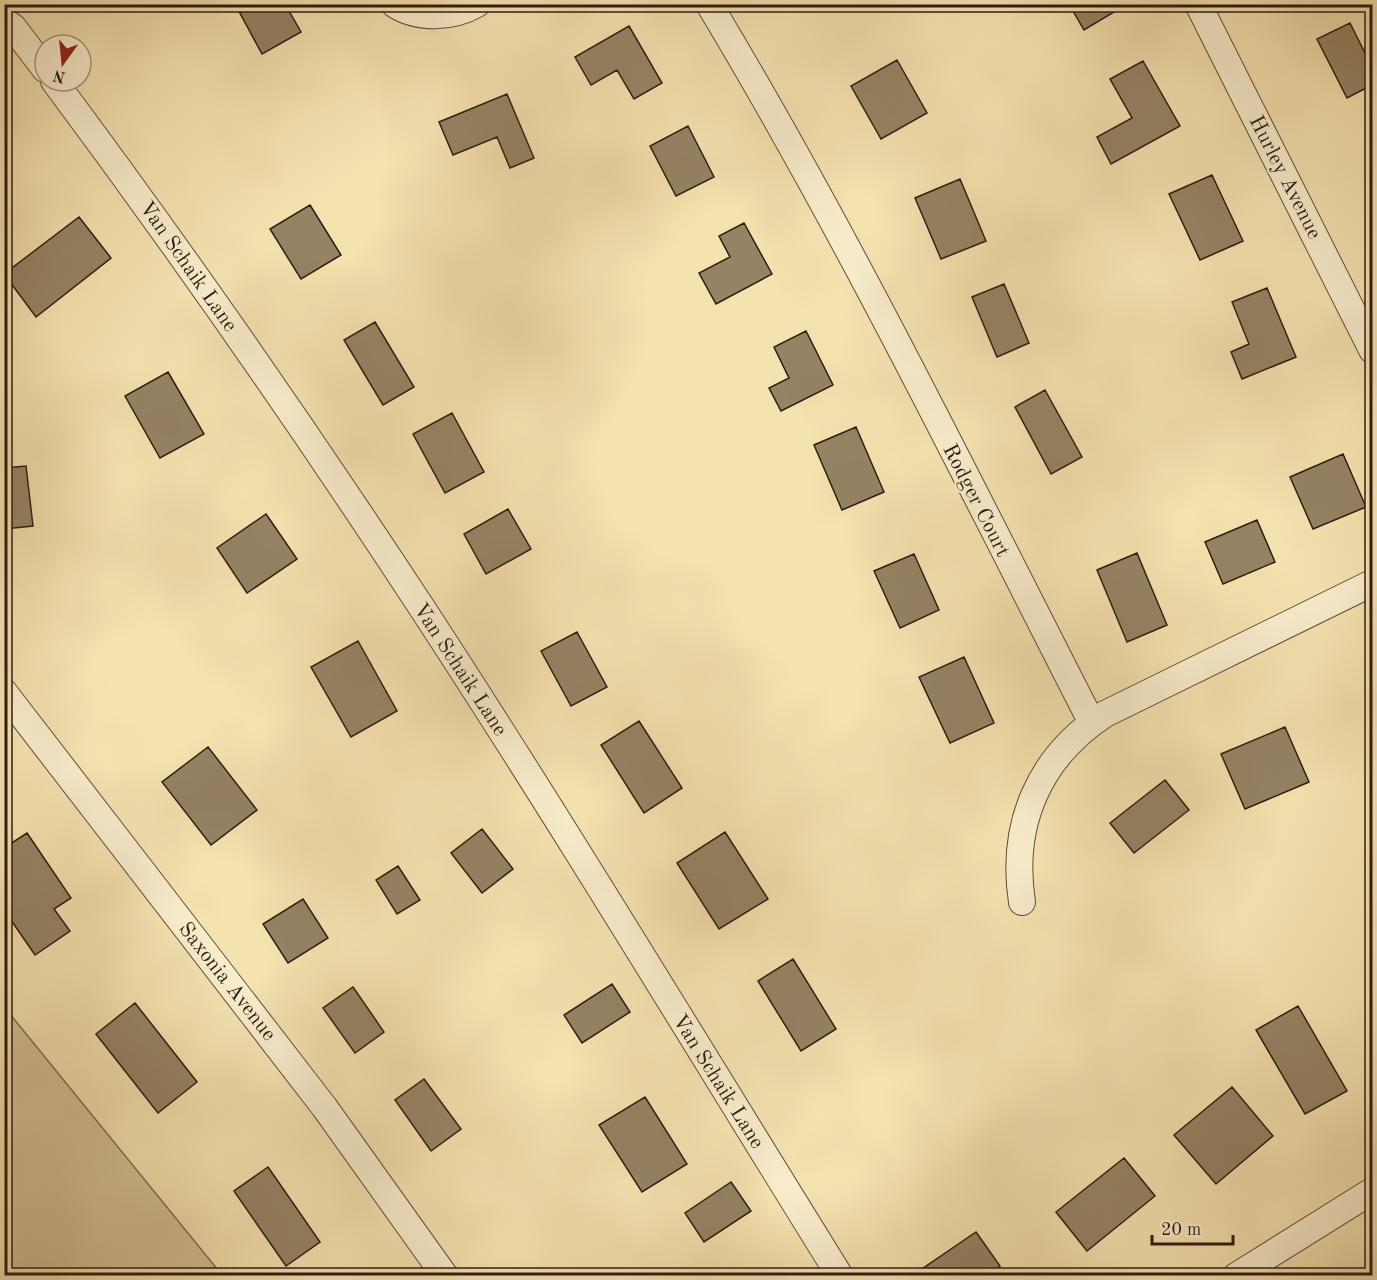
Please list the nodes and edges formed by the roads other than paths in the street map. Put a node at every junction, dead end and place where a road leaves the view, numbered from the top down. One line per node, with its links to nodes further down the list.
1 (394, 4): 2 (street)
2 (477, 4)
3 (709, 4): 11 (street, Rodger Court)
4 (1198, 4): 8 (street, Hurley Avenue)
5 (4, 21): 6 (street)
6 (33, 53)
7 (63, 93): 15 (street, Van Schaik Lane)
8 (1372, 350)
9 (1372, 583): 11 (street)
10 (4, 692): 14 (street, Saxonia Avenue)
11 (1092, 723): 12 (street)
12 (1022, 902)
13 (1372, 1191): 16 (street)
14 (445, 1275)
15 (840, 1275)
16 (1236, 1275)

